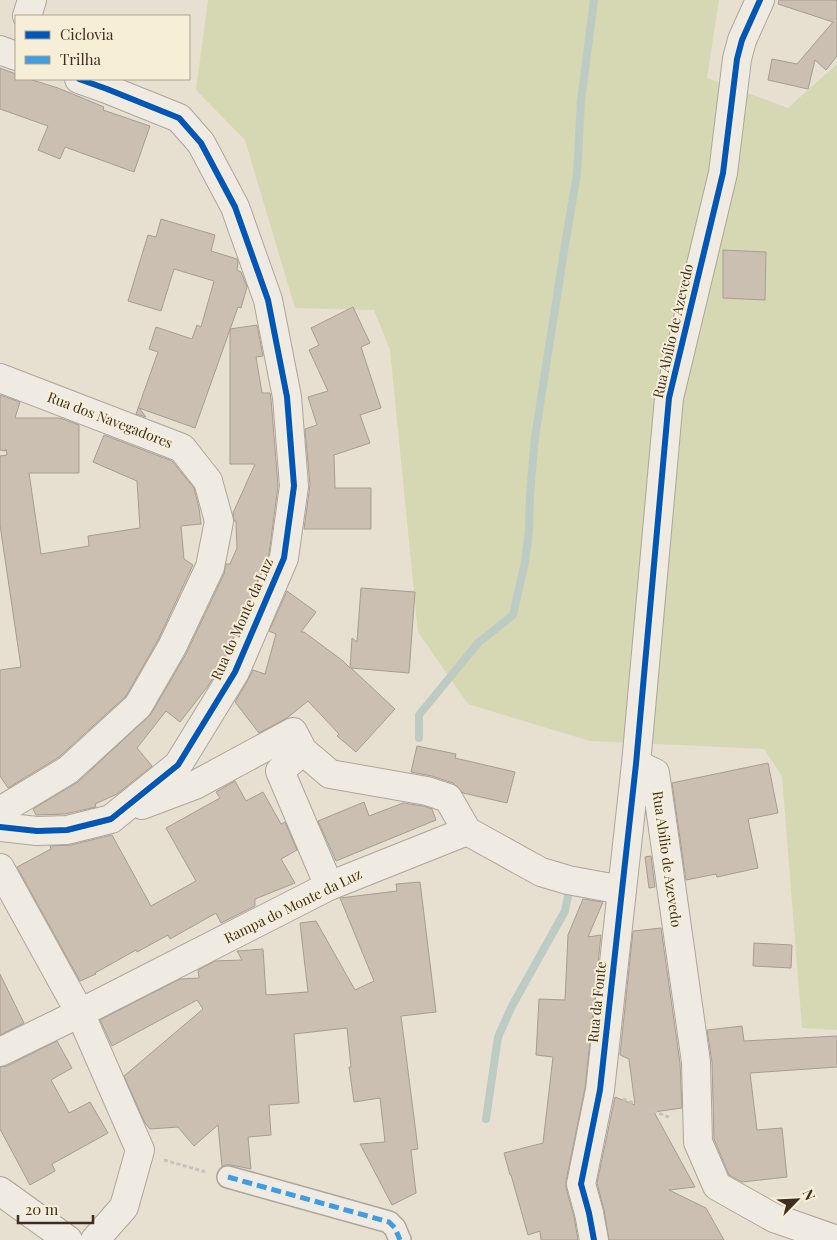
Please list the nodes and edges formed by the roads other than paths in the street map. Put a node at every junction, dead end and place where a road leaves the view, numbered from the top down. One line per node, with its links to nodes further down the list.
1 (32, 0): 3 (street)
2 (760, 0): 9 (street, Rua Abílio de Azevedo)
3 (27, 15)
4 (0, 50): 5 (street)
5 (15, 56)
6 (82, 80): 11 (street, Rua do Monte da Luz)
7 (0, 378): 10 (street, Rua dos Navegadores)
8 (303, 751): 11 (street); 13 (street); 15 (street)
9 (636, 764): 16 (street, Rua da Fonte); 25 (street, Rua Abílio de Azevedo)
10 (0, 810)
11 (111, 819): 12 (street, Rua do Monte da Luz)
12 (0, 827)
13 (467, 831): 15 (street, Rampa do Monte da Luz); 16 (street)
14 (0, 868): 17 (street)
15 (329, 886): 17 (street, Rampa do Monte da Luz)
16 (622, 890): 24 (street, Rua da Fonte)
17 (80, 1013): 18 (street, Rampa do Monte da Luz); 22 (street)
18 (0, 1052)
19 (228, 1177): 23 (street)
20 (0, 1192): 21 (street)
21 (68, 1240)
22 (95, 1240)
23 (400, 1240)
24 (594, 1240)
25 (837, 1240)

